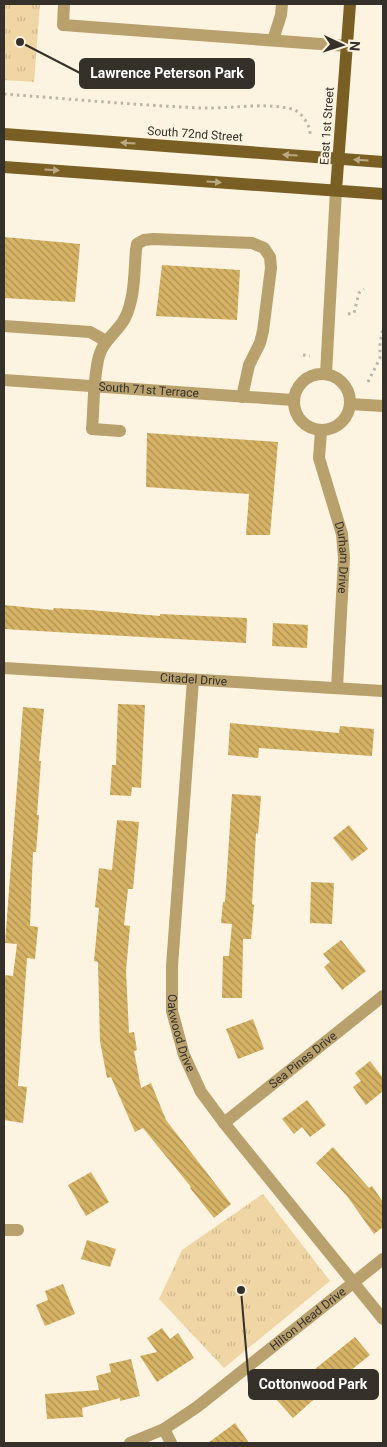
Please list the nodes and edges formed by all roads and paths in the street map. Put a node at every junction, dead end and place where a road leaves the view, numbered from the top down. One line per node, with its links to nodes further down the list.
1 (64, 4): 4 (street)
2 (282, 4): 4 (street)
3 (350, 4): 5 (main road, East 1st Street)
4 (273, 40): 5 (street)
5 (347, 46): 9 (main road, East 1st Street)
6 (4, 94): 8 (path)
7 (4, 134): 9 (main road, South 72nd Street, one-way to 7)
8 (310, 135)
9 (339, 159): 10 (main road, South 72nd Street, one-way to 9); 12 (main road, East 1st Street)
10 (383, 162)
11 (4, 167): 12 (main road, one-way to 12)
12 (336, 190): 13 (main road); 21 (street)
13 (383, 194)
14 (364, 289): 15 (path)
15 (348, 314)
16 (4, 326): 18 (street)
17 (383, 328): 23 (path)
18 (106, 341): 24 (street); 25 (street)
19 (304, 354): 20 (path)
20 (310, 356)
21 (326, 374): 26 (street); 27 (street)
22 (4, 380): 24 (street, South 71st Terrace)
23 (368, 382)
24 (95, 386): 25 (street, South 71st Terrace); 29 (street)
25 (242, 397): 26 (street, South 71st Terrace)
26 (293, 400): 30 (street)
27 (350, 404): 28 (street); 30 (street)
28 (383, 406)
29 (120, 431)
30 (321, 431): 33 (street, Durham Drive)
31 (4, 668): 32 (street, Citadel Drive)
32 (194, 680): 33 (street, Citadel Drive); 36 (street, Oakwood Drive)
33 (337, 688): 34 (street, Citadel Drive)
34 (383, 691)
35 (383, 996): 36 (street, Sea Pines Drive)
36 (224, 1123): 40 (street, Oakwood Drive)
37 (4, 1230): 38 (street)
38 (18, 1230)
39 (383, 1259): 40 (street, Hilton Head Drive)
40 (354, 1282): 41 (street, Oakwood Drive); 42 (street, Hilton Head Drive)
41 (383, 1319)
42 (164, 1429): 43 (street, Hilton Head Drive); 44 (street)
43 (130, 1443)
44 (171, 1443)

